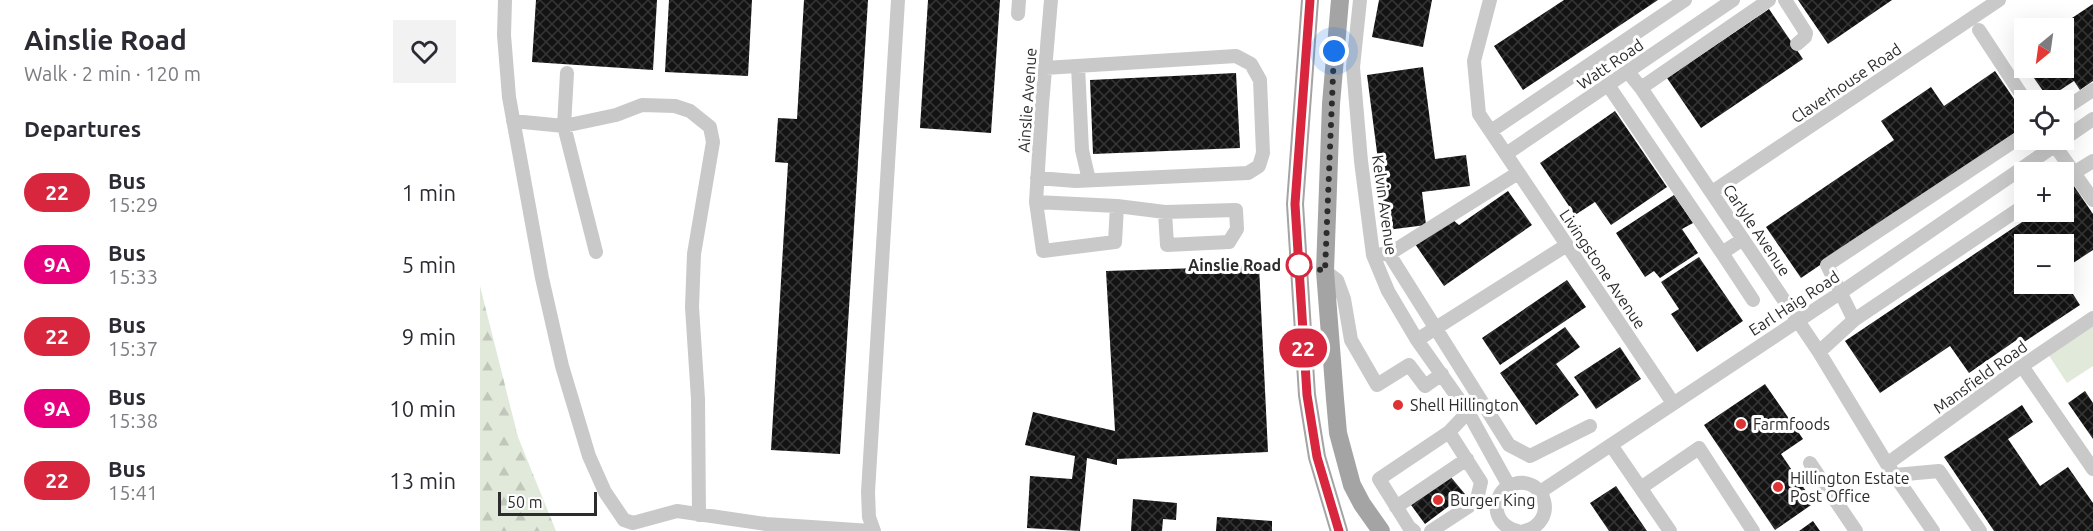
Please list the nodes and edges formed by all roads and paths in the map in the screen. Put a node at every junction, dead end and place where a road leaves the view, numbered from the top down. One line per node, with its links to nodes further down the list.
1 (898, 0): 81 (street)
2 (1051, 0): 18 (street, Ainslie Avenue)
3 (1310, 0): 82 (main road)
4 (1340, 0): 52 (main road)
5 (1360, 0): 51 (street, Kelvin Avenue)
6 (1491, 0): 29 (street, Livingstone Avenue)
7 (1685, 0): 29 (street)
8 (1733, 0): 13 (street, Watt Road)
9 (1769, 0): 15 (street)
10 (1785, 0): 16 (street)
11 (1999, 0): 40 (street, Claverhouse Road)
12 (506, 2): 27 (street)
13 (1713, 14): 15 (street); 19 (street, Watt Road)
14 (1979, 30): 23 (street)
15 (1724, 31): 22 (street)
16 (1797, 44)
17 (1078, 66): 18 (street); 38 (street); 38 (street)
18 (1045, 68): 37 (street, Ainslie Avenue)
19 (1628, 72): 21 (street, Watt Road); 22 (street, Carlyle Avenue)
20 (567, 73): 28 (street)
21 (1608, 85): 33 (street, Watt Road); 49 (street)
22 (1641, 88): 40 (street, Carlyle Avenue)
23 (2018, 90)
24 (2093, 90): 25 (street)
25 (2074, 102)
26 (2093, 119): 30 (street, Earl Haig Road)
27 (513, 121): 28 (street); 76 (street)
28 (564, 126): 48 (street); 76 (street)
29 (1491, 131): 33 (street, Livingstone Avenue)
30 (2074, 131)
31 (2014, 141): 53 (street)
32 (2045, 150): 53 (street, Earl Haig Road)
33 (1506, 154): 35 (street, Livingstone Avenue)
34 (2093, 160): 36 (street)
35 (1518, 173): 47 (street, Livingstone Avenue); 50 (street)
36 (2074, 173)
37 (1038, 178): 38 (street); 42 (street, Ainslie Avenue)
38 (1089, 180)
39 (2074, 181): 41 (street)
40 (1712, 192): 46 (street, Carlyle Avenue)
41 (2093, 200)
42 (1036, 202): 43 (street); 43 (street, Ainslie Avenue)
43 (1117, 206): 44 (street)
44 (1165, 212): 44 (street)
45 (2014, 212): 57 (street)
46 (1743, 239): 49 (street); 56 (street, Carlyle Avenue)
47 (1567, 245): 58 (street); 63 (street, Livingstone Avenue)
48 (596, 252)
49 (1722, 253): 54 (street)
50 (1389, 254): 51 (street); 58 (street)
51 (1374, 255): 59 (street, Kelvin Avenue)
52 (1325, 271): 62 (street); 83 (main road)
53 (1840, 293): 56 (street, Earl Haig Road); 57 (street)
54 (1753, 300)
55 (2093, 318): 61 (street, Mansfield Road)
56 (1797, 320): 60 (street, Carlyle Avenue); 63 (street, Earl Haig Road)
57 (1854, 320): 60 (street)
58 (1436, 328): 59 (street); 65 (street)
59 (1417, 340): 62 (street, Kelvin Avenue)
60 (1819, 352): 71 (street, Carlyle Avenue)
61 (2022, 366): 70 (street); 71 (street, Mansfield Road)
62 (1442, 374): 64 (street, Kelvin Avenue)
63 (1673, 403): 67 (street, Earl Haig Road)
64 (1468, 412): 66 (street); 72 (street, Kelvin Avenue)
65 (1590, 426)
66 (1449, 432): 68 (street); 75 (street)
67 (1611, 445): 73 (street); 74 (street, Earl Haig Road)
68 (1467, 459): 75 (street); 85 (street)
69 (1810, 463): 91 (street)
70 (2093, 469)
71 (1891, 470): 92 (street, Carlyle Avenue); 93 (street)
72 (1509, 486): 74 (street); 77 (street)
73 (1641, 487): 89 (street); 90 (street)
74 (1540, 492): 78 (street)
75 (1396, 507): 84 (street)
76 (699, 514): 79 (street)
77 (1502, 522): 86 (street); 87 (street)
78 (1542, 527): 88 (street)
79 (786, 528): 80 (street)
80 (830, 530): 81 (street)
81 (872, 531)
82 (1339, 531)
83 (1381, 531)
84 (1414, 531)
85 (1431, 531)
86 (1491, 531)
87 (1518, 531)
88 (1524, 531)
89 (1670, 531)
90 (1753, 531)
91 (1856, 531)
92 (1933, 531)
93 (1980, 531)

